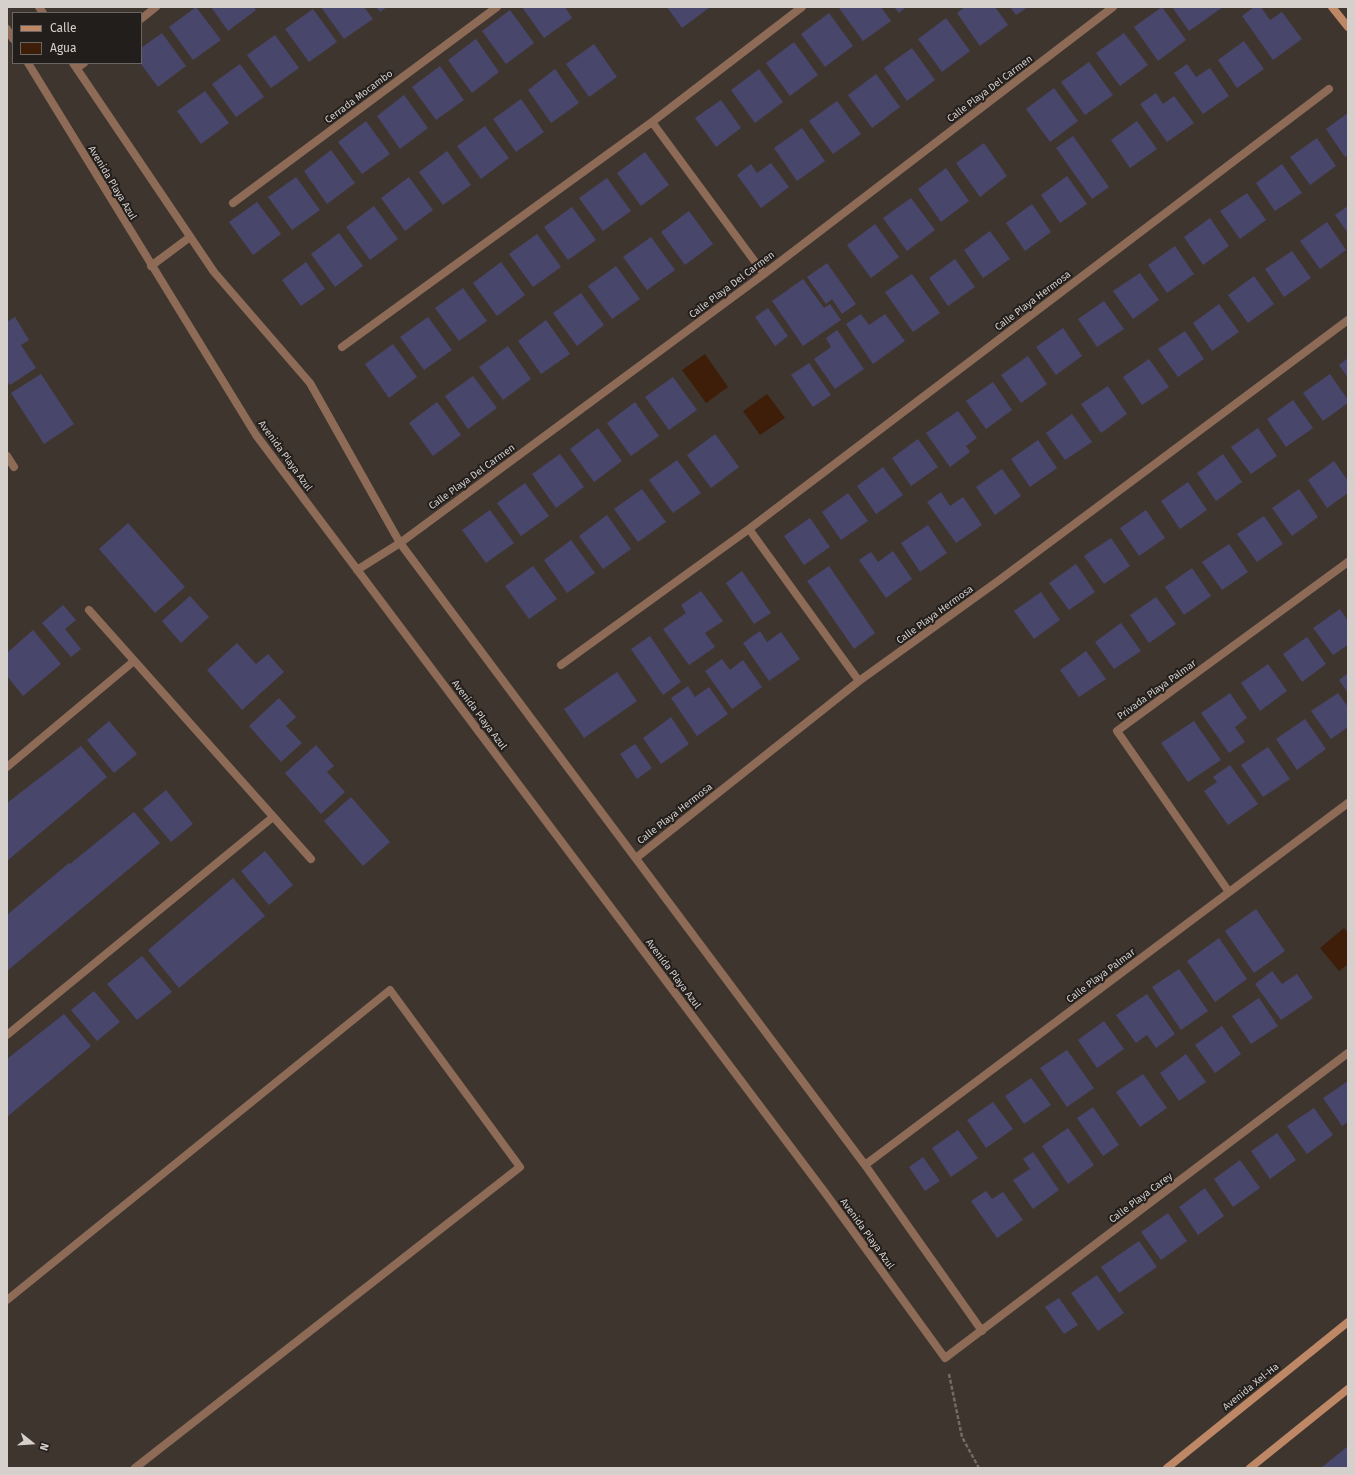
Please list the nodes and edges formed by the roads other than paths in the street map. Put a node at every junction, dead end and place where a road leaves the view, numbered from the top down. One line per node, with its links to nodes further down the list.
1 (156, 7): 6 (street)
2 (497, 7): 12 (street, Cerrada Mocambo)
3 (802, 7): 11 (street)
4 (1113, 7): 15 (street, Calle Playa Del Carmen)
5 (1332, 7): 7 (street)
6 (142, 18)
7 (1348, 27)
8 (29, 64): 14 (street, Avenida Playa Azul)
9 (75, 66): 13 (street)
10 (1329, 89): 20 (street, Calle Playa Hermosa)
11 (652, 122): 15 (street); 17 (street)
12 (233, 202)
13 (190, 237): 14 (street); 21 (street)
14 (151, 266): 23 (street, Avenida Playa Azul)
15 (764, 274): 21 (street, Calle Playa Del Carmen)
16 (1348, 320): 27 (street, Calle Playa Hermosa)
17 (342, 347)
18 (7, 456): 19 (street)
19 (14, 467)
20 (749, 529): 26 (street, Calle Playa Hermosa); 27 (street)
21 (400, 543): 23 (street, Calle Playa Del Carmen); 31 (street)
22 (1348, 562): 33 (street, Privada Playa Palmar)
23 (357, 570): 40 (street, Avenida Playa Azul)
24 (88, 610): 25 (street)
25 (134, 661): 28 (street); 30 (street)
26 (561, 665)
27 (860, 681): 31 (street, Calle Playa Hermosa)
28 (7, 767)
29 (1348, 803): 33 (street, Calle Playa Palmar)
30 (273, 816): 32 (street); 34 (street)
31 (636, 858): 36 (street)
32 (311, 859)
33 (1229, 892): 36 (street, Calle Playa Palmar)
34 (7, 1035)
35 (1348, 1053): 39 (street, Calle Playa Carey)
36 (865, 1164): 39 (street)
37 (7, 1300): 42 (street)
38 (1348, 1322): 43 (street, Avenida Xel-Ha)
39 (982, 1331): 40 (street, Calle Playa Carey)
40 (945, 1358)
41 (1348, 1389): 44 (street)
42 (135, 1468)
43 (1167, 1468)
44 (1250, 1468)

